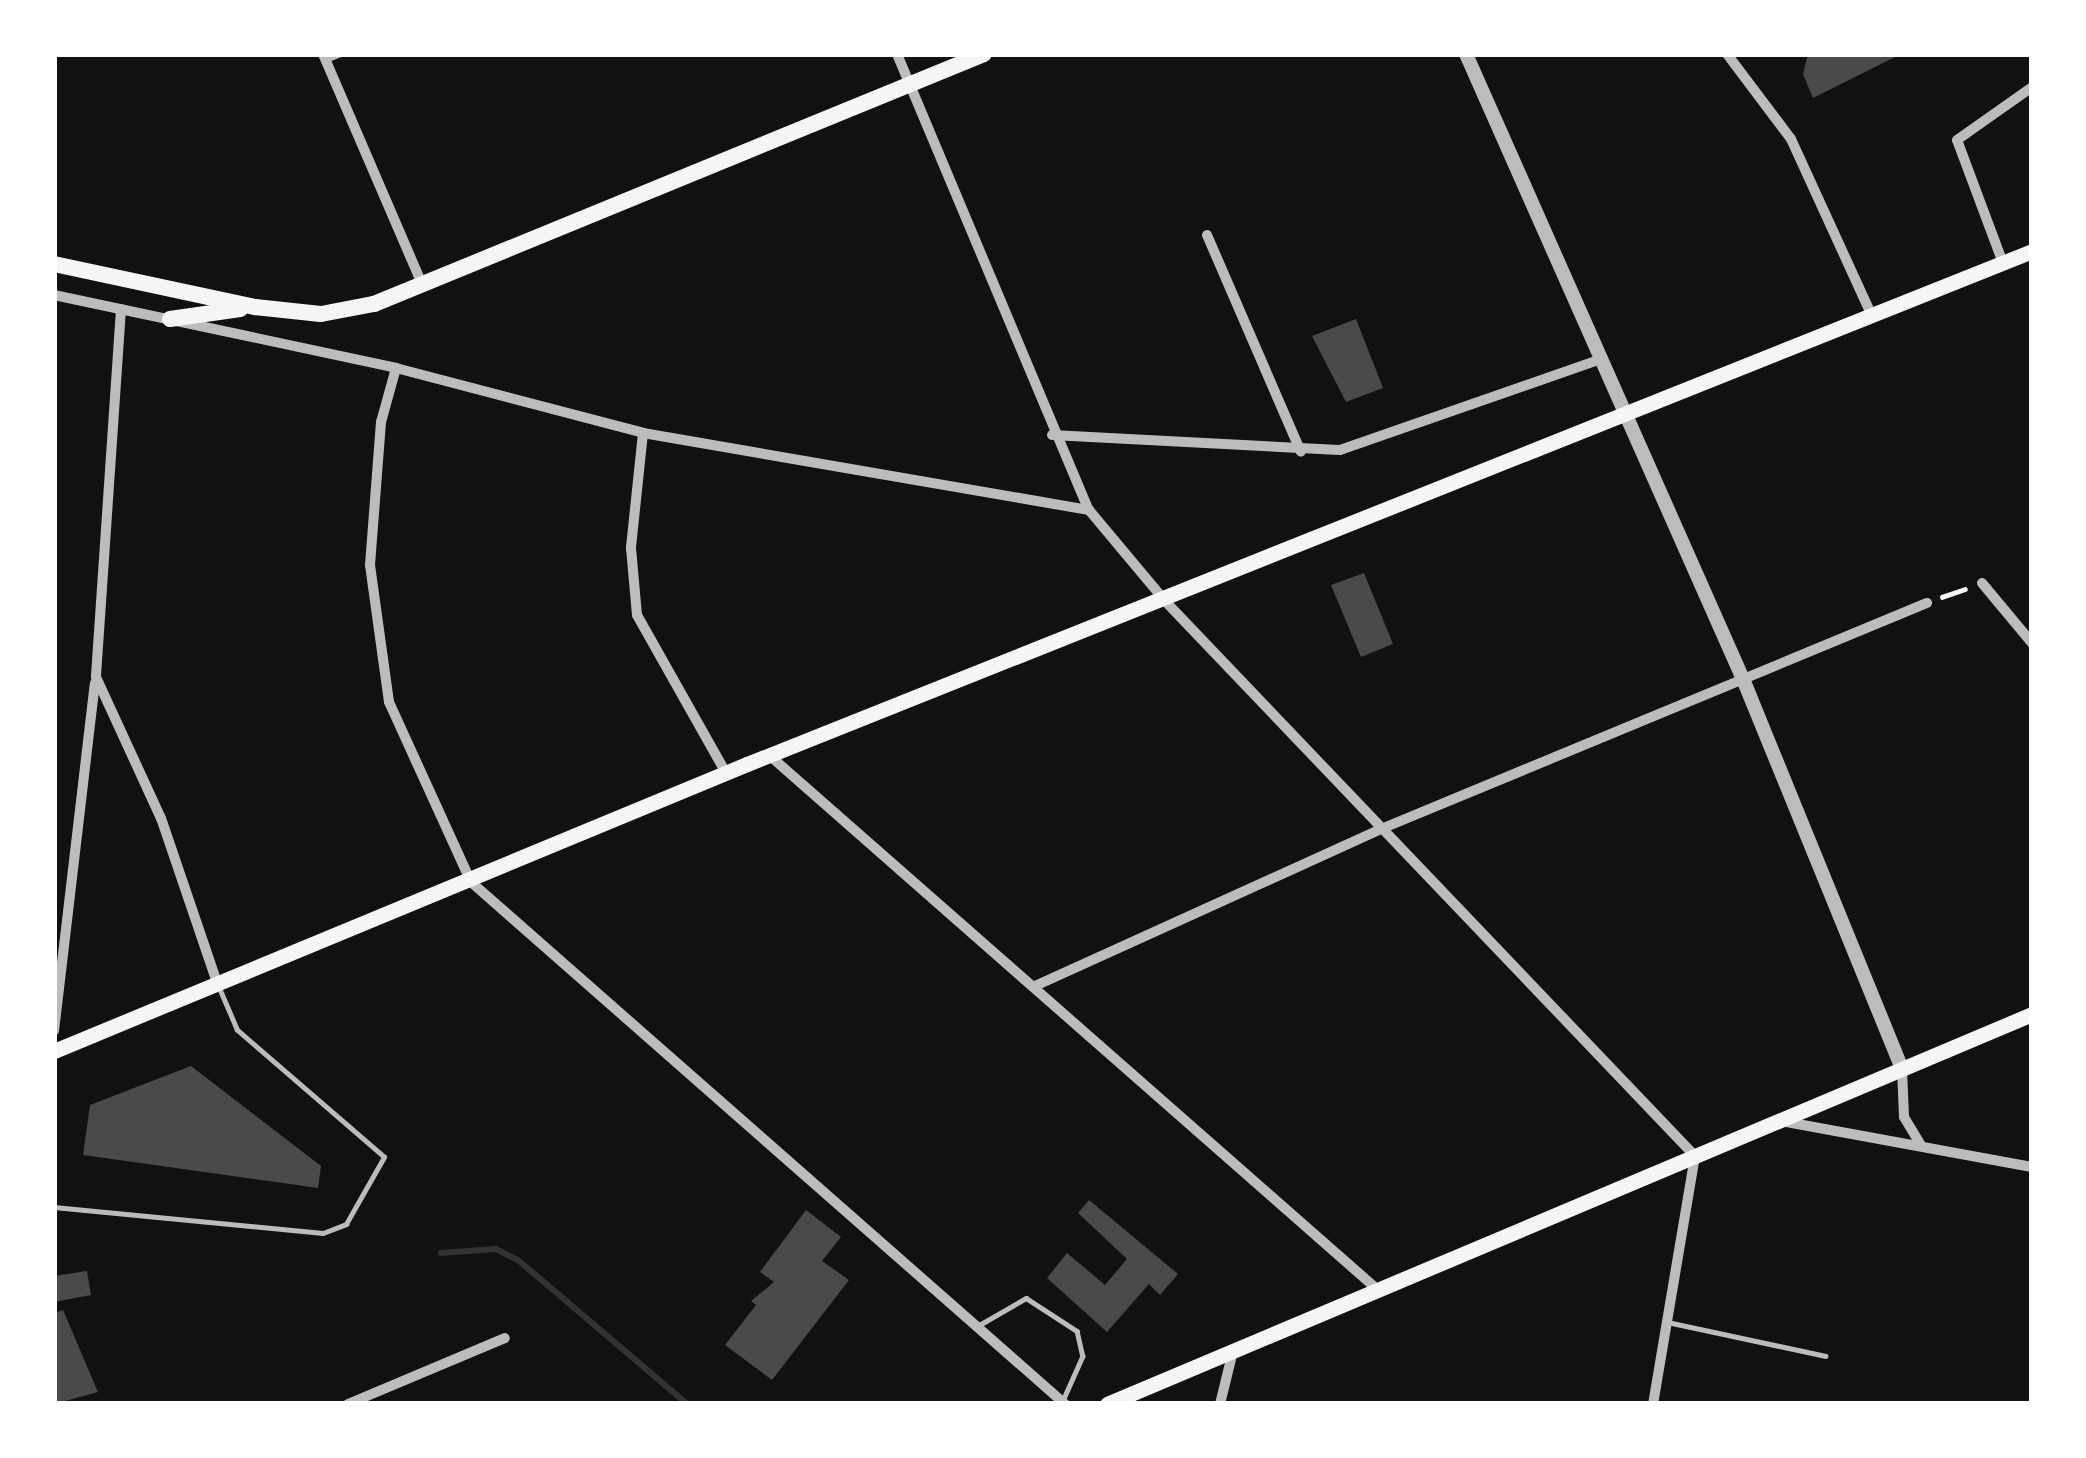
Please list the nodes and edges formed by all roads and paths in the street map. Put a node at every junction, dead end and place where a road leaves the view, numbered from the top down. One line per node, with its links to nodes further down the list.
1 (341, 54): 6 (lane)
2 (897, 54): 7 (street)
3 (984, 54): 7 (main road)
4 (1466, 54): 19 (street)
5 (1727, 54): 17 (street)
6 (325, 57): 13 (street)
7 (910, 85): 13 (main road); 23 (street)
8 (2032, 87): 11 (street)
9 (1207, 235): 24 (street)
10 (2032, 251): 11 (main road)
11 (2003, 263): 17 (main road)
12 (54, 264): 15 (main road)
13 (423, 286): 15 (main road)
14 (54, 295): 16 (street)
15 (255, 307): 18 (main road)
16 (121, 309): 18 (street); 30 (street)
17 (1872, 316): 21 (main road)
18 (170, 319): 20 (street)
19 (1599, 360): 21 (street); 24 (street)
20 (396, 368): 22 (street); 35 (street)
21 (1624, 416): 27 (main road); 31 (street)
22 (643, 433): 25 (street); 33 (street)
23 (1052, 435): 24 (street); 25 (street)
24 (1300, 452)
25 (1089, 510): 27 (street)
26 (1982, 583): 28 (path); 29 (street)
27 (1165, 602): 32 (main road); 34 (street)
28 (1927, 603): 31 (street)
29 (2032, 643)
30 (96, 677): 36 (street); 39 (street)
31 (1742, 680): 34 (street); 41 (street)
32 (769, 755): 33 (main road); 37 (street)
33 (726, 773): 35 (main road)
34 (1381, 830): 37 (street); 44 (street)
35 (471, 882): 36 (main road); 49 (street)
36 (218, 985): 40 (main road); 46 (lane)
37 (1035, 986): 47 (street)
38 (2032, 1014): 41 (main road)
39 (54, 1031)
40 (54, 1051)
41 (1902, 1069): 42 (main road); 43 (street)
42 (1780, 1120): 43 (street); 44 (main road)
43 (1921, 1145): 45 (street)
44 (1695, 1156): 47 (main road); 48 (street)
45 (2032, 1167)
46 (54, 1207)
47 (1378, 1290): 51 (main road)
48 (1666, 1322): 52 (lane); 57 (street)
49 (978, 1327): 53 (street); 53 (lane)
50 (505, 1338): 54 (street)
51 (1233, 1351): 55 (main road); 56 (street)
52 (1826, 1355)
53 (1064, 1403)
54 (348, 1404)
55 (1108, 1404)
56 (1220, 1404)
57 (1653, 1404)

